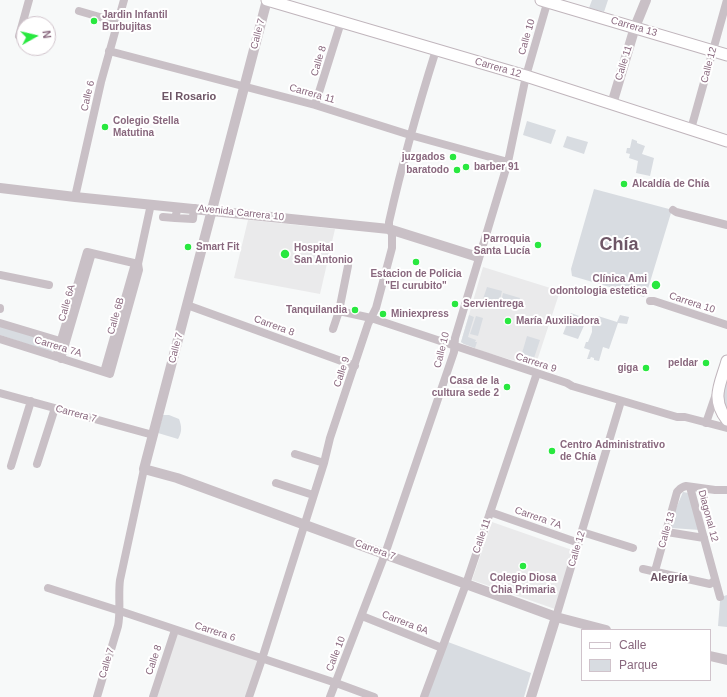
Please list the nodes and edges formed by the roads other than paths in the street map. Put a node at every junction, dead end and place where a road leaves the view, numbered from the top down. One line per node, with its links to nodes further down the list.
1 (29, 0): 8 (street)
2 (124, 0): 9 (street, Calle 6)
3 (267, 0): 10 (main road, Carrera 12); 17 (street, Calle 7)
4 (646, 0): 11 (street, Calle 11)
5 (727, 0): 13 (street, Calle 12)
6 (546, 1): 11 (main road, Carrera 13); 16 (street, Calle 10)
7 (79, 12): 9 (street)
8 (25, 16)
9 (117, 22): 14 (street, Calle 6)
10 (341, 22): 12 (main road, Carrera 12); 19 (street, Calle 8)
11 (635, 27): 13 (main road, Carrera 13); 18 (street, Calle 11)
12 (436, 50): 16 (main road, Carrera 12); 21 (street, Calle 9)
13 (713, 50): 15 (main road, Carrera 13); 20 (street, Calle 12)
14 (109, 51): 17 (street, Carrera 11); 25 (street, Calle 6)
15 (727, 55)
16 (526, 76): 18 (main road, Carrera 12); 23 (street, Calle 10)
17 (244, 86): 19 (street, Carrera 11); 29 (street, Calle 7)
18 (612, 104): 20 (main road, Carrera 12)
19 (316, 106): 21 (street, Carrera 11)
20 (691, 129): 22 (main road, Carrera 12)
21 (410, 135): 23 (street, Carrera 11); 34 (street, Calle 9)
22 (727, 141)
23 (508, 162): 36 (street, Calle 10)
24 (0, 188): 25 (street, Avenida Carrera 10)
25 (75, 197): 26 (street, Avenida Carrera 10)
26 (152, 204): 27 (street, Avenida Carrera 10); 37 (street, Calle 6B)
27 (178, 207): 28 (street, Avenida Carrera 10); 32 (street)
28 (194, 208): 29 (street, Avenida Carrera 10); 32 (street)
29 (212, 210): 34 (street, Avenida Carrera 10); 42 (street, Calle 7)
30 (673, 210): 33 (street)
31 (163, 217): 32 (street)
32 (175, 218)
33 (727, 225)
34 (390, 229): 36 (street, Avenida Carrera 10); 44 (street, Calle 9)
35 (90, 253): 37 (street); 49 (street, Calle 6A); 51 (street, Calle 6A)
36 (478, 257): 50 (street, Calle 10)
37 (138, 264): 54 (street, Calle 6B)
38 (348, 266): 43 (street)
39 (0, 275): 40 (street)
40 (49, 285)
41 (650, 301): 46 (street, Carrera 10)
42 (187, 305): 53 (street, Carrera 8); 64 (street, Calle 7)
43 (339, 311): 44 (street, Carrera 9); 47 (street)
44 (371, 318): 50 (street, Carrera 9); 53 (street, Calle 9)
45 (0, 323): 49 (street, Carrera 7A)
46 (727, 325)
47 (333, 329)
48 (0, 340): 51 (street, Carrera 7A)
49 (60, 341): 51 (street, Calle 6A)
50 (455, 346): 55 (street, Carrera 9); 81 (street, Calle 10)
51 (58, 358): 54 (street, Carrera 7A)
52 (726, 365): 56 (main road)
53 (355, 366): 67 (street, Calle 9)
54 (107, 373)
55 (537, 373): 58 (street, Carrera 9); 74 (street, Calle 11)
56 (718, 389): 61 (main road); 62 (street)
57 (0, 393): 59 (street, Carrera 7)
58 (621, 400): 62 (street, Carrera 9); 76 (street, Calle 12)
59 (31, 401): 60 (street, Carrera 7); 68 (street)
60 (55, 408): 64 (street, Carrera 7); 66 (street)
61 (727, 420)
62 (706, 423): 63 (street, Carrera 9)
63 (727, 428)
64 (153, 435): 69 (street, Calle 7)
65 (295, 454): 67 (street)
66 (37, 464)
67 (324, 464): 73 (street, Calle 9)
68 (11, 466)
69 (144, 469): 75 (street, Carrera 7); 88 (street, Calle 7)
70 (276, 483): 73 (street)
71 (690, 487): 72 (street); 77 (street, Calle 13); 78 (street, Diagonal 12)
72 (727, 490)
73 (313, 495): 75 (street, Calle 9)
74 (490, 512): 79 (street, Carrera 7A); 85 (street, Calle 11)
75 (304, 524): 81 (street, Carrera 7); 95 (street, Calle 9)
76 (582, 532): 79 (street, Calle 12); 80 (street)
77 (666, 532): 78 (street); 83 (street, Calle 13)
78 (704, 538): 84 (street, Diagonal 12)
79 (578, 542): 90 (street, Calle 12)
80 (633, 548)
81 (386, 554): 85 (street, Carrera 7); 89 (street, Calle 10)
82 (643, 569): 83 (street)
83 (655, 571): 84 (street)
84 (715, 580): 87 (street, Diagonal 12)
85 (466, 584): 90 (street, Carrera 7); 93 (street, Calle 11)
86 (48, 588): 88 (street, Carrera 6)
87 (720, 597)
88 (120, 611): 92 (street, Carrera 6); 98 (street, Calle 7)
89 (362, 616): 93 (street, Carrera 6A); 97 (street, Calle 10)
90 (556, 617): 91 (street, Carrera 7); 104 (street, Calle 12)
91 (602, 629)
92 (175, 630): 95 (street, Carrera 6); 99 (street, Calle 8)
93 (442, 648): 103 (street, Calle 11)
94 (711, 656): 96 (street)
95 (262, 659): 97 (street, Carrera 6); 100 (street, Calle 9)
96 (727, 660)
97 (336, 683): 101 (street, Calle 10); 102 (street, Carrera 6)
98 (97, 697)
99 (153, 697)
100 (249, 697)
101 (330, 697)
102 (374, 697)
103 (424, 697)
104 (531, 697)

